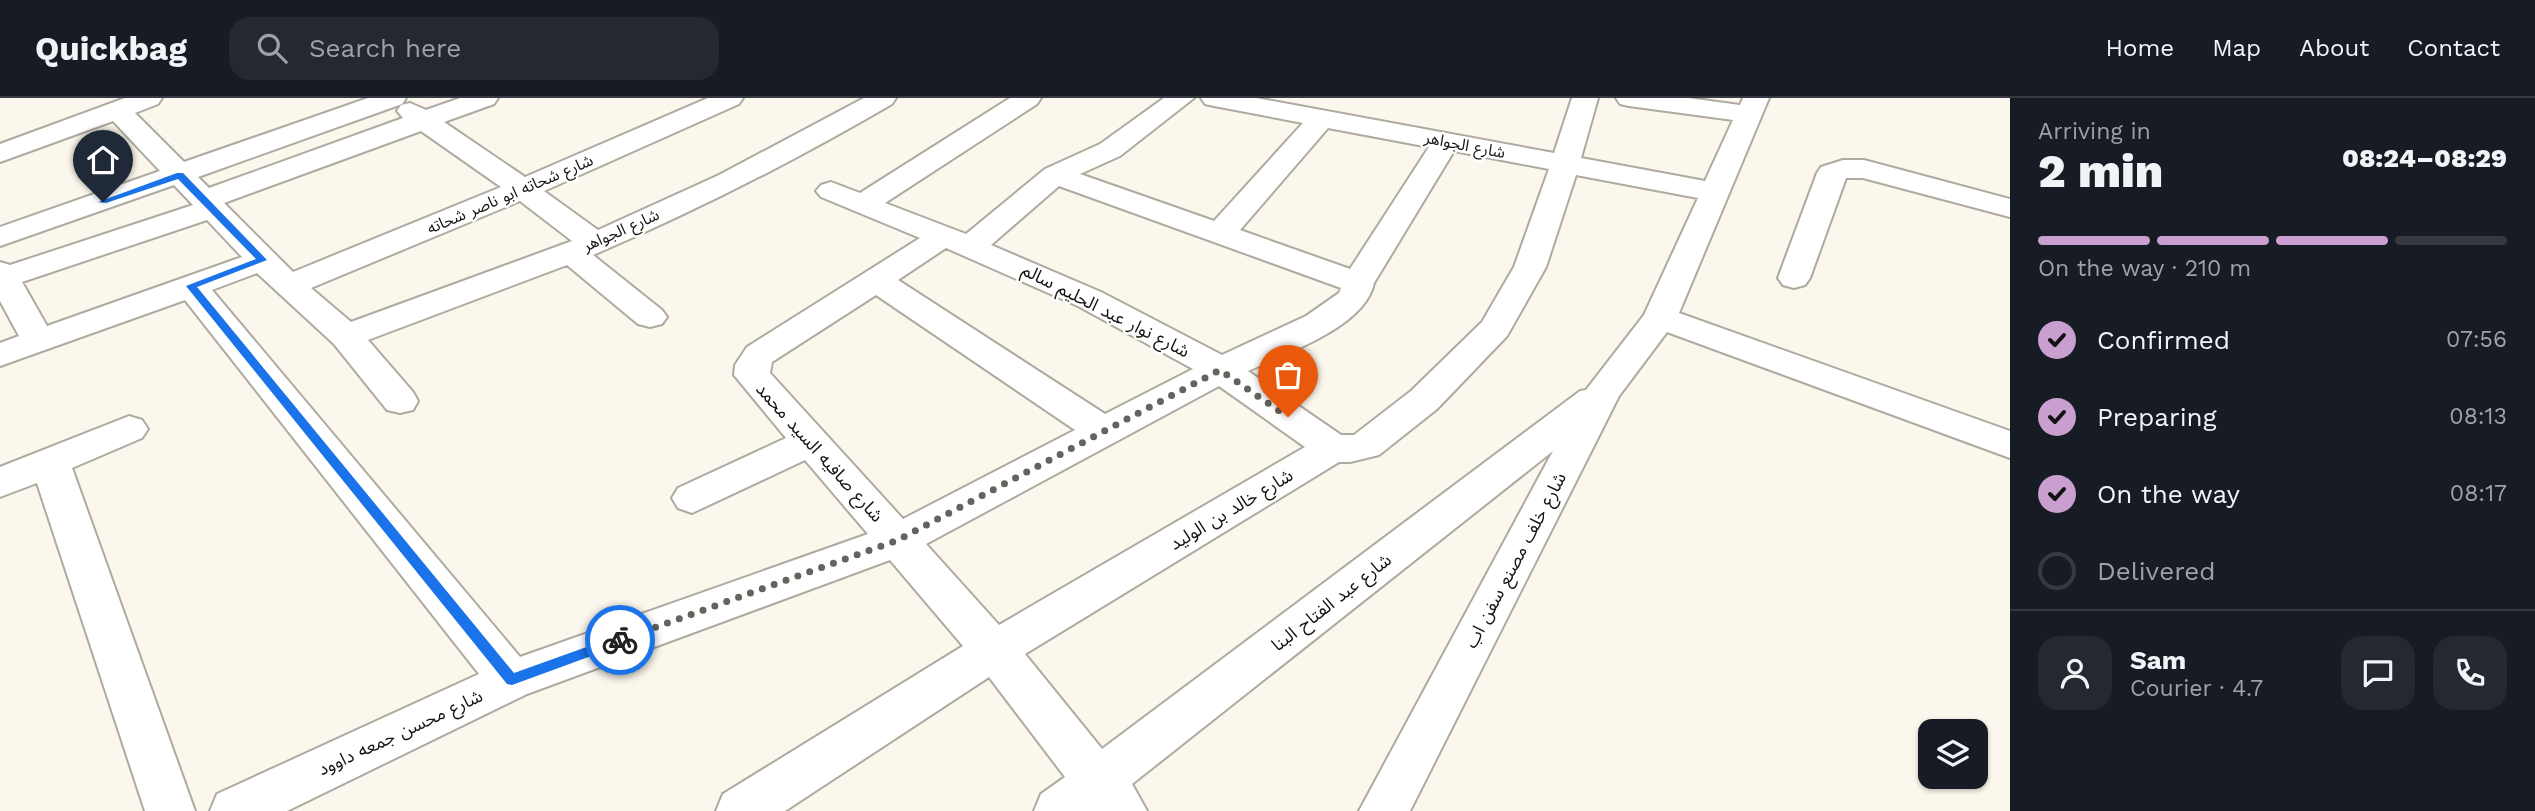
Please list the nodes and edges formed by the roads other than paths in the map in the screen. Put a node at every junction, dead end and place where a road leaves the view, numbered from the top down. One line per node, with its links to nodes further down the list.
1 (149, 98): 13 (street)
2 (392, 98): 16 (street); 20 (street)
3 (485, 98): 16 (street)
4 (671, 98): 14 (street)
5 (730, 98): 14 (street, شارع شحاته ابو ناصر شحاته)
6 (883, 98): 31 (street, شارع الجواهر)
7 (1028, 98): 26 (street)
8 (1181, 98): 21 (street, شارع صافيه السيد محمد)
9 (1214, 98): 15 (street, شارع الجواهر)
10 (1585, 98): 19 (street, شارع خالد بن الوليد)
11 (1629, 98): 12 (street)
12 (1752, 106): 24 (street, شارع خلف مصنع سفن اب)
13 (117, 110): 18 (street); 20 (street)
14 (698, 112): 22 (street, شارع شحاته ابو ناصر شحاته)
15 (1322, 118): 17 (street, شارع الجواهر); 28 (street)
16 (425, 121): 22 (street); 25 (street)
17 (1446, 142): 19 (street, شارع الجواهر); 36 (street, شارع محسن جمعه داوود)
18 (0, 154)
19 (1564, 164): 24 (street, شارع الجواهر); 51 (street, شارع خالد بن الوليد)
20 (180, 175): 25 (street); 29 (street)
21 (1055, 175): 28 (street); 30 (street, شارع صافيه السيد محمد)
22 (523, 189): 31 (street); 38 (street, شارع شحاته ابو ناصر شحاته)
23 (831, 191): 26 (street, شارع نوار عبد الحليم سالم)
24 (1715, 192): 40 (street, شارع خلف مصنع سفن اب)
25 (208, 204): 32 (street); 33 (street)
26 (862, 205): 30 (street, شارع نوار عبد الحليم سالم)
27 (2010, 208): 34 (street)
28 (1220, 234): 36 (street)
29 (0, 237)
30 (958, 241): 35 (street, شارع صافيه السيد محمد); 44 (street, شارع نوار عبد الحليم سالم)
31 (582, 247): 39 (street); 41 (street, شارع الجواهر)
32 (263, 260): 37 (street); 38 (street)
33 (2, 275): 42 (street)
34 (1794, 278)
35 (876, 280): 48 (street); 49 (street, شارع صافيه السيد محمد)
36 (1358, 284): 44 (street, شارع محسن جمعه داوود)
37 (191, 286): 42 (street); 57 (street)
38 (288, 286): 41 (street)
39 (650, 317)
40 (1660, 318): 45 (street, شارع خلف مصنع سفن اب); 50 (street)
41 (346, 336): 46 (street)
42 (39, 341): 43 (street)
43 (0, 355)
44 (1220, 370): 48 (street, شارع محسن جمعه داوود); 51 (street, شارع نوار عبد الحليم سالم)
45 (1603, 392): 58 (street, شارع عبد الفتاح البنا); 63 (street, شارع خلف مصنع سفن اب)
46 (400, 401)
47 (129, 429): 52 (street)
48 (1102, 430): 55 (street, شارع محسن جمعه داوود)
49 (810, 442): 54 (street); 55 (street, شارع صافيه السيد محمد)
50 (2010, 445)
51 (1333, 448): 56 (street, شارع خالد بن الوليد)
52 (50, 462): 53 (street); 59 (street)
53 (0, 483)
54 (692, 498)
55 (898, 540): 56 (street, شارع صافيه السيد محمد); 57 (street, شارع محسن جمعه داوود)
56 (994, 650): 58 (street, شارع صافيه السيد محمد); 61 (street, شارع خالد بن الوليد)
57 (512, 680): 60 (street, شارع محسن جمعه داوود)
58 (1110, 796): 62 (street, شارع عبد الفتاح البنا)
59 (170, 811)
60 (235, 811)
61 (741, 811)
62 (1059, 811)
63 (1384, 811)

